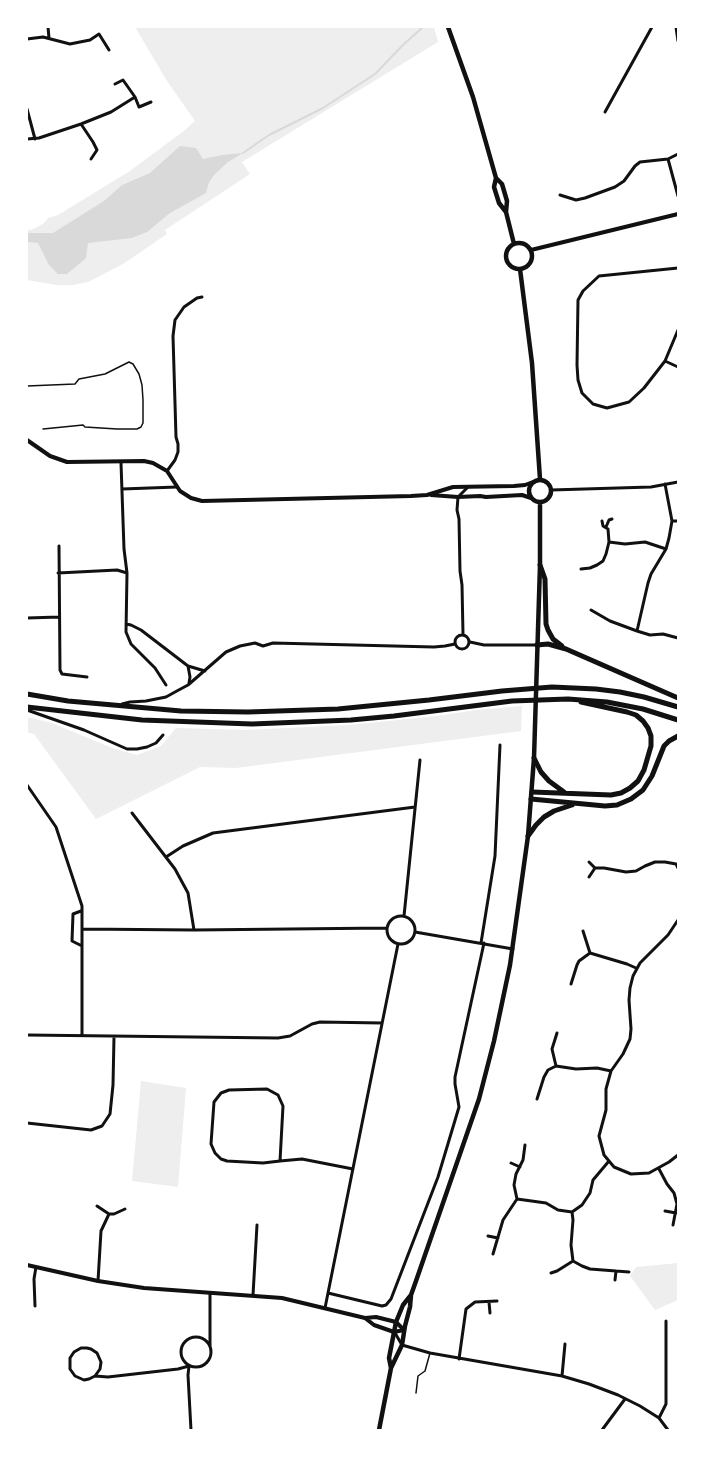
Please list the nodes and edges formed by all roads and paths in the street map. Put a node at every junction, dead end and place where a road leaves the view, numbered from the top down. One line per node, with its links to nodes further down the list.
1 (48, 27): 5 (street)
2 (448, 27): 23 (main road)
3 (652, 27): 13 (street)
4 (676, 27): 7 (street)
5 (49, 38): 6 (street); 8 (street)
6 (27, 39)
7 (678, 41)
8 (109, 50)
9 (115, 84): 10 (street)
10 (135, 97): 11 (street); 14 (street)
11 (151, 102)
12 (27, 109): 16 (street)
13 (605, 112)
14 (81, 124): 16 (street); 18 (street)
15 (27, 139): 16 (street)
16 (35, 139)
17 (678, 154): 19 (street)
18 (91, 159)
19 (669, 159): 20 (street); 21 (street)
20 (560, 195)
21 (678, 196)
22 (678, 214): 24 (street)
23 (514, 244): 24 (main road); 26 (main road)
24 (531, 250): 26 (main road)
25 (678, 268): 29 (street)
26 (520, 269): 36 (main road)
27 (202, 297): 35 (street)
28 (678, 330): 29 (street)
29 (665, 361): 30 (street)
30 (678, 367)
31 (27, 386): 32 (lane)
32 (43, 429)
33 (27, 440): 34 (street)
34 (121, 462): 35 (street); 42 (street)
35 (167, 471): 40 (street)
36 (540, 479): 37 (main road); 43 (main road)
37 (533, 482): 41 (street); 46 (main road)
38 (678, 482): 39 (street)
39 (665, 484): 43 (street); 50 (street)
40 (177, 487): 42 (street); 44 (street)
41 (468, 487): 44 (street); 45 (street)
42 (122, 489): 59 (street)
43 (551, 490): 47 (main road)
44 (427, 495): 45 (street)
45 (458, 497): 46 (street); 65 (street)
46 (531, 498): 47 (main road)
47 (540, 502): 56 (main road)
48 (612, 519): 52 (street)
49 (602, 521): 52 (street)
50 (672, 521): 51 (street); 55 (street)
51 (678, 521)
52 (606, 527): 53 (street)
53 (609, 542): 55 (street); 57 (street)
54 (59, 546): 58 (street)
55 (666, 549): 64 (street)
56 (540, 565): 69 (main road); 70 (highway)
57 (581, 569)
58 (58, 573): 59 (street); 61 (street)
59 (127, 573): 63 (street)
60 (591, 610): 64 (street)
61 (59, 617): 62 (street); 73 (street)
62 (27, 618)
63 (126, 624): 71 (street); 74 (street)
64 (637, 631): 66 (street)
65 (463, 634): 67 (street); 68 (street)
66 (678, 638)
67 (470, 642): 68 (street); 69 (street)
68 (455, 644): 72 (street)
69 (537, 645): 70 (highway); 86 (main road)
70 (566, 649): 77 (highway)
71 (188, 666): 72 (street); 75 (street)
72 (205, 671): 75 (street)
73 (87, 677)
74 (166, 685)
75 (188, 685): 79 (street)
76 (27, 694): 79 (highway)
77 (678, 698)
78 (568, 699): 81 (highway); 82 (highway); 89 (highway)
79 (118, 706): 80 (highway)
80 (678, 707)
81 (27, 708): 83 (street)
82 (678, 720)
83 (163, 735)
84 (678, 736): 91 (highway)
85 (500, 745): 108 (street)
86 (534, 758): 89 (highway); 90 (main road)
87 (420, 760): 92 (street)
88 (27, 784): 100 (street)
89 (566, 793): 90 (highway)
90 (531, 795): 91 (highway); 94 (main road)
91 (580, 804): 94 (highway)
92 (415, 807): 95 (street); 101 (street)
93 (132, 813): 95 (street)
94 (528, 836): 111 (main road)
95 (166, 857): 105 (street)
96 (589, 862): 98 (street)
97 (677, 864): 98 (street)
98 (595, 868): 99 (street)
99 (589, 877)
100 (82, 911): 104 (street); 110 (street)
101 (404, 916): 103 (street); 106 (street)
102 (678, 920): 113 (street)
103 (386, 928): 105 (street); 109 (street)
104 (82, 929): 105 (street); 110 (street)
105 (194, 930)
106 (415, 932): 108 (street); 109 (street)
107 (583, 932): 112 (street)
108 (482, 943): 111 (street); 152 (street)
109 (398, 944): 115 (street)
110 (82, 946): 118 (street)
111 (513, 949): 155 (main road)
112 (590, 953): 113 (street); 114 (street)
113 (636, 969): 121 (street)
114 (571, 984)
115 (382, 1023): 119 (street); 130 (street)
116 (557, 1033): 120 (street)
117 (27, 1035): 118 (street)
118 (82, 1035): 119 (street)
119 (114, 1036): 123 (street)
120 (556, 1066): 121 (street); 122 (street)
121 (611, 1071): 127 (street)
122 (537, 1099)
123 (27, 1123)
124 (525, 1145): 129 (street)
125 (678, 1155): 131 (street)
126 (280, 1161): 126 (street); 130 (street)
127 (609, 1161): 131 (street); 136 (street)
128 (511, 1163): 129 (street)
129 (520, 1167): 132 (street)
130 (353, 1169): 152 (street)
131 (658, 1169): 137 (street)
132 (518, 1199): 136 (street); 142 (street)
133 (97, 1206): 138 (street)
134 (124, 1209): 138 (street)
135 (665, 1211): 137 (street)
136 (572, 1212): 144 (street)
137 (676, 1213): 140 (street)
138 (109, 1214): 151 (street)
139 (257, 1225): 154 (street)
140 (673, 1225)
141 (488, 1236): 142 (street)
142 (498, 1238): 143 (street)
143 (493, 1254)
144 (573, 1261): 147 (street); 149 (street)
145 (27, 1265): 146 (street)
146 (36, 1267): 151 (street); 157 (street)
147 (616, 1271): 148 (street); 150 (street)
148 (629, 1272)
149 (551, 1273)
150 (615, 1280)
151 (98, 1281): 153 (street)
152 (328, 1293): 161 (street)
153 (210, 1294): 154 (street); 170 (street)
154 (254, 1295): 161 (street)
155 (411, 1295): 165 (main road); 166 (main road)
156 (27, 1296): 157 (street)
157 (34, 1296): 160 (street)
158 (497, 1301): 159 (street)
159 (489, 1302): 162 (street); 172 (street)
160 (35, 1306)
161 (325, 1308): 163 (street)
162 (490, 1313)
163 (364, 1318): 165 (street); 167 (street)
164 (666, 1321): 179 (street)
165 (396, 1322): 166 (street); 167 (main road)
166 (404, 1330): 167 (street); 169 (main road)
167 (394, 1332): 169 (street); 174 (main road)
168 (566, 1344): 176 (street)
169 (402, 1345): 171 (street); 174 (main road)
170 (210, 1346): 173 (street); 173 (street)
171 (430, 1353): 172 (street); 177 (lane)
172 (459, 1359): 176 (street)
173 (189, 1366): 175 (street); 180 (street)
174 (391, 1368): 181 (main road)
175 (95, 1376): 175 (street)
176 (562, 1376): 178 (street)
177 (416, 1393)
178 (625, 1399): 179 (street); 182 (street)
179 (659, 1418): 183 (street)
180 (191, 1430)
181 (379, 1430)
182 (602, 1430)
183 (668, 1430)

